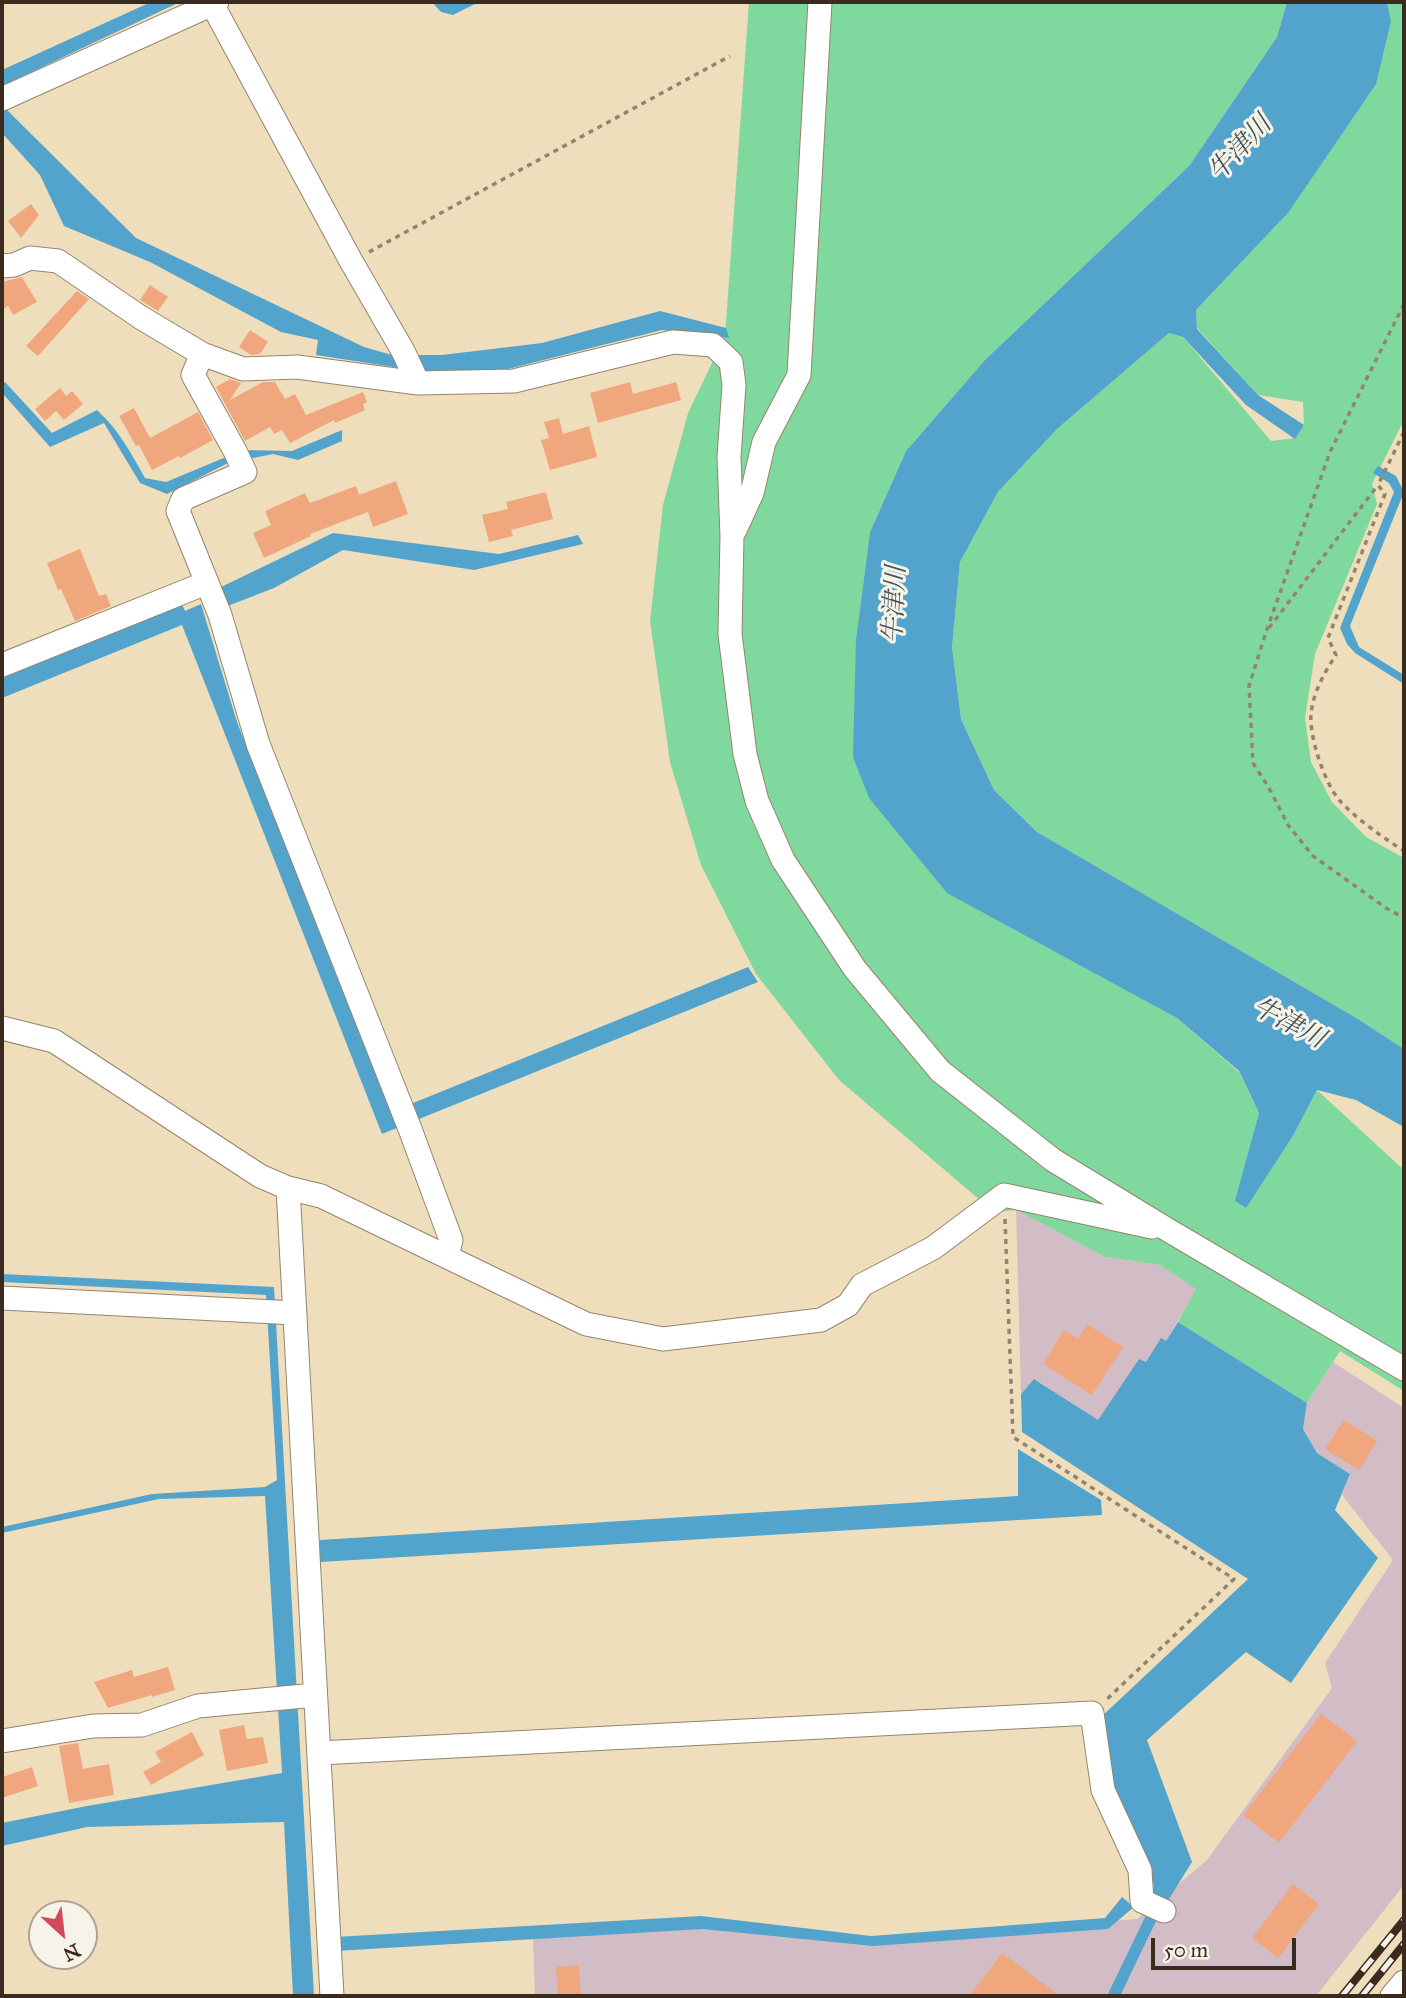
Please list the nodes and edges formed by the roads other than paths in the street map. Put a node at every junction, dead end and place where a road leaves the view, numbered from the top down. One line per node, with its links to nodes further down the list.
1 (213, 2): 3 (street); 6 (street)
2 (820, 2): 7 (street)
3 (4, 98)
4 (2, 266): 5 (street)
5 (202, 354): 6 (street); 8 (street)
6 (418, 383): 7 (street)
7 (732, 536): 12 (street)
8 (206, 583): 9 (street); 13 (street)
9 (2, 665)
10 (2, 1028): 11 (street)
11 (288, 1188): 13 (street); 15 (street)
12 (1168, 1230): 13 (street); 16 (street)
13 (447, 1256)
14 (2, 1298): 15 (street)
15 (279, 1312): 17 (street)
16 (1404, 1369)
17 (315, 1695): 18 (street); 19 (street)
18 (2, 1741)
19 (319, 1753): 20 (street); 22 (street)
20 (1164, 1911)
21 (1404, 1982): 23 (street)
22 (332, 1996)
23 (1392, 1996)

